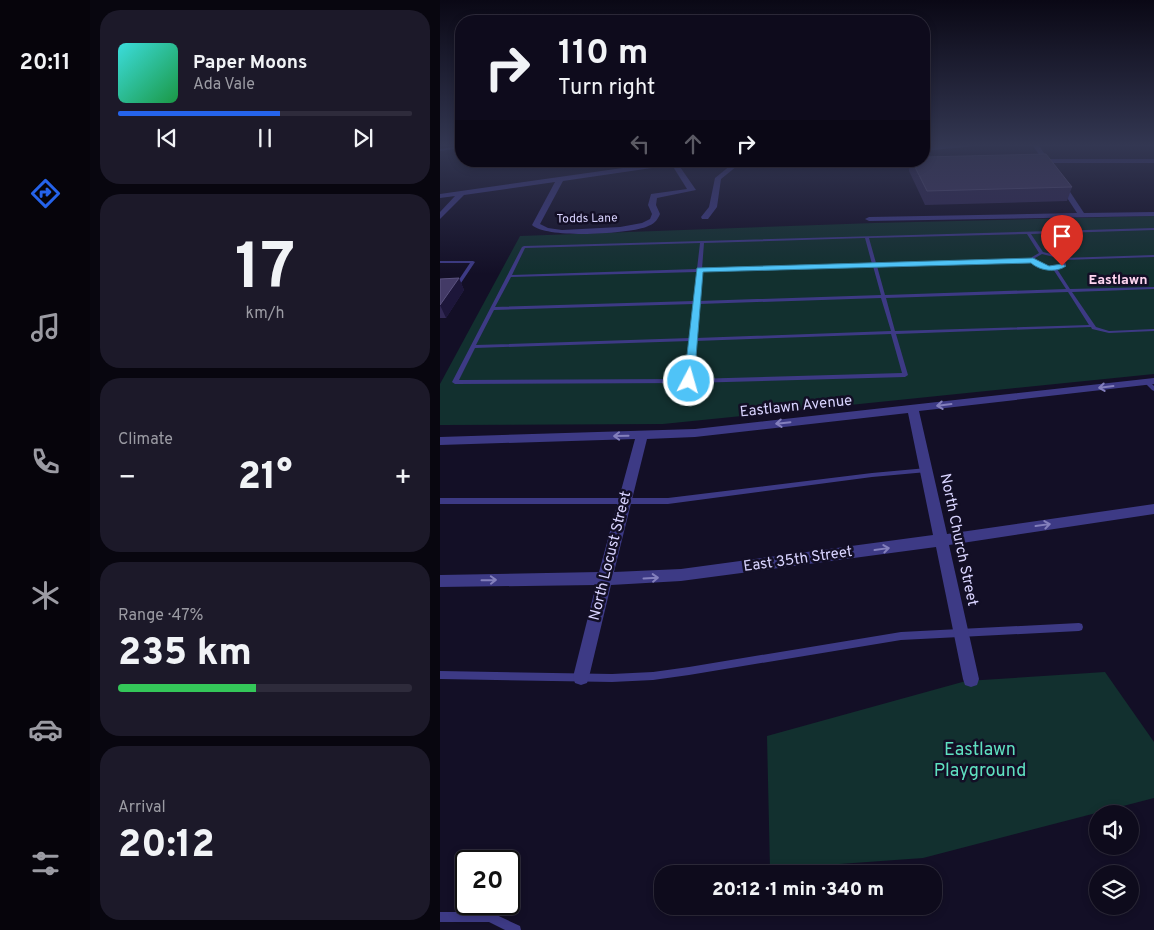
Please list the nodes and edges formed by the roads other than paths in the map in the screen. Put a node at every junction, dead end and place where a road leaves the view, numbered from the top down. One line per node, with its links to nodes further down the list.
1 (501, 187): 6 (street)
2 (556, 187): 3 (street, Todds Lane)
3 (691, 187)
4 (716, 187): 11 (street)
5 (1064, 187): 9 (street)
6 (462, 193): 7 (street); 10 (street)
7 (440, 196)
8 (1154, 214): 9 (street)
9 (1082, 215): 12 (street)
10 (440, 217)
11 (705, 217)
12 (869, 219)
13 (1154, 228): 14 (lane)
14 (1028, 232): 15 (lane); 17 (lane)
15 (867, 237): 16 (lane); 22 (lane)
16 (702, 242): 24 (lane); 25 (lane)
17 (1041, 253): 19 (lane); 20 (lane)
18 (1154, 256): 19 (lane)
19 (1062, 259): 23 (lane)
20 (1033, 260): 22 (lane); 23 (lane)
21 (440, 262): 26 (lane)
22 (875, 265): 24 (lane); 29 (lane)
23 (1054, 268): 28 (lane)
24 (700, 270): 25 (lane); 30 (lane)
25 (509, 276): 31 (lane)
26 (440, 285)
27 (1154, 288): 28 (lane)
28 (1068, 291): 29 (lane); 32 (lane)
29 (883, 296): 30 (lane); 34 (lane)
30 (696, 302): 31 (lane); 35 (lane)
31 (492, 309): 36 (lane)
32 (1092, 326): 33 (lane); 34 (lane)
33 (1154, 330)
34 (893, 333): 35 (lane); 37 (lane)
35 (693, 340): 36 (lane); 37 (lane)
36 (473, 347): 37 (lane)
37 (689, 381)
38 (1152, 384): 39 (street, Eastlawn Avenue, one-way to 39)
39 (913, 409): 40 (street, Eastlawn Avenue, one-way to 40); 42 (street, North Church Street)
40 (642, 436): 41 (street, Eastlawn Avenue, one-way to 41); 44 (street, North Locust Street)
41 (440, 441)
42 (927, 470): 44 (lane); 46 (street, North Church Street)
43 (440, 501): 44 (lane)
44 (624, 501): 47 (street, North Locust Street)
45 (1154, 509): 46 (street, East 35th Street, one-way to 45)
46 (942, 540): 47 (street, East 35th Street, one-way to 46); 50 (street, North Church Street)
47 (606, 578): 48 (street, East 35th Street, one-way to 47); 52 (street, North Locust Street)
48 (440, 580)
49 (1079, 627): 50 (lane)
50 (962, 632): 52 (lane); 53 (street, North Church Street)
51 (440, 675): 52 (lane)
52 (581, 677)
53 (971, 679)
54 (440, 917): 55 (lane)
55 (516, 930)

